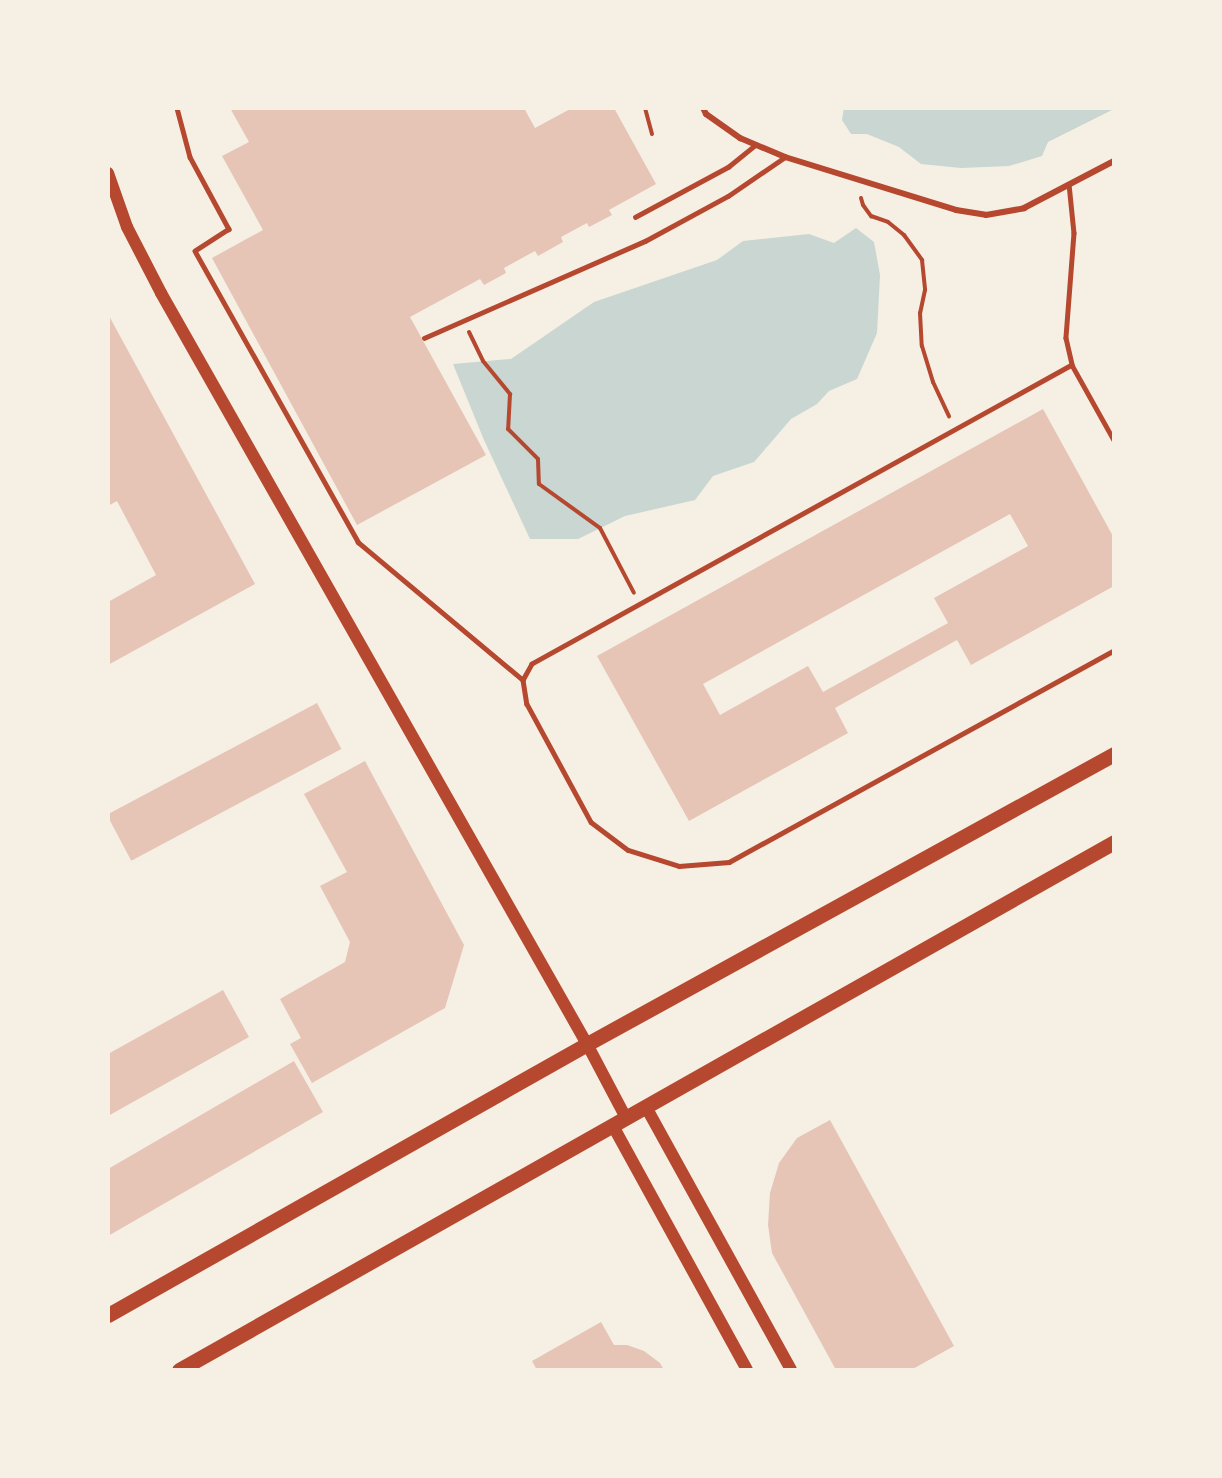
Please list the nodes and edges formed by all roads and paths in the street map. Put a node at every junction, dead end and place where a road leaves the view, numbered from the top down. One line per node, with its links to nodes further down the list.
1 (177, 108): 19 (lane)
2 (645, 108): 4 (path)
3 (703, 108): 5 (street)
4 (652, 134)
5 (755, 145): 6 (street); 11 (lane)
6 (786, 157): 9 (street); 12 (lane)
7 (1114, 160): 10 (street)
8 (108, 174): 22 (main road)
9 (858, 179): 10 (street); 15 (path)
10 (1069, 184): 14 (lane)
11 (635, 217)
12 (464, 321): 13 (lane); 17 (path)
13 (424, 338)
14 (1072, 365): 15 (lane); 16 (lane)
15 (955, 430): 17 (lane)
16 (1114, 441)
17 (640, 604): 19 (lane)
18 (1114, 651): 19 (lane)
19 (523, 680)
20 (1114, 754): 22 (main road)
21 (1114, 842): 23 (main road)
22 (587, 1044): 24 (main road); 25 (main road)
23 (646, 1107): 24 (main road); 28 (main road)
24 (619, 1122): 26 (main road); 27 (main road)
25 (108, 1315)
26 (179, 1370)
27 (747, 1370)
28 (791, 1370)

